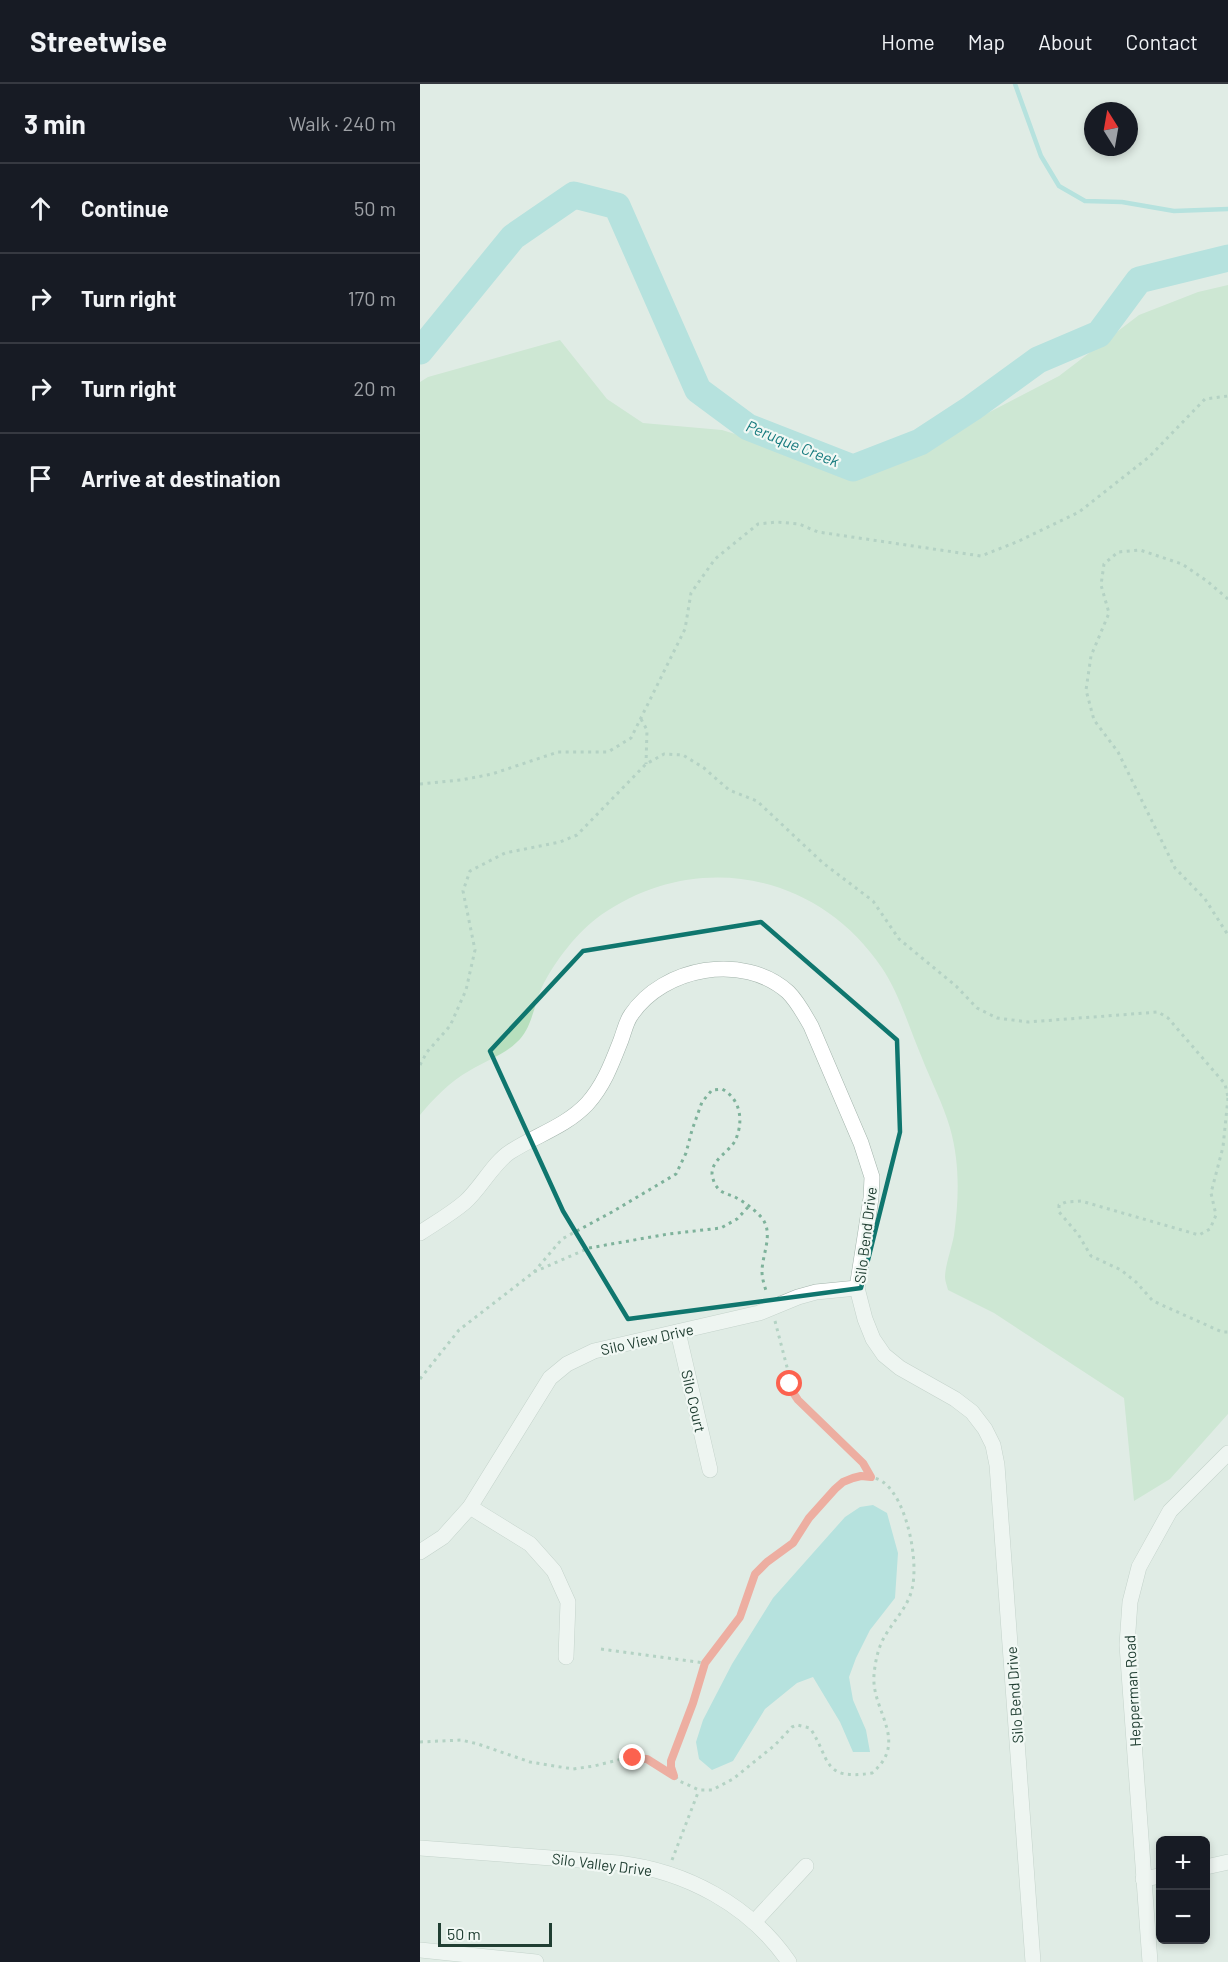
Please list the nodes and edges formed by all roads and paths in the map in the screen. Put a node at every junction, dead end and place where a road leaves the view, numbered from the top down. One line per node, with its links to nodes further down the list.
1 (1228, 396): 3 (path)
2 (1228, 599): 6 (path)
3 (641, 718): 4 (path); 5 (path)
4 (646, 764): 7 (path); 8 (path)
5 (420, 784)
6 (1228, 935)
7 (420, 1065)
8 (1228, 1098): 16 (path)
9 (749, 1206): 11 (path); 11 (path); 13 (path)
10 (420, 1233): 12 (street, Silo Bend Drive)
11 (534, 1272): 17 (path)
12 (857, 1288): 15 (street, Silo View Drive); 40 (street, Silo Bend Drive)
13 (768, 1299)
14 (774, 1319): 20 (path)
15 (678, 1332): 19 (street, Silo Court); 21 (street, Silo View Drive)
16 (1228, 1332)
17 (420, 1379)
18 (1228, 1453): 35 (street, Hepperman Road)
19 (710, 1470)
20 (871, 1477): 25 (path); 28 (path)
21 (470, 1507): 22 (street, Silo View Drive); 24 (street)
22 (420, 1552)
23 (601, 1649): 25 (path)
24 (566, 1657)
25 (705, 1663): 27 (path)
26 (420, 1742): 27 (path)
27 (674, 1776): 28 (path)
28 (699, 1790): 30 (path)
29 (420, 1848): 36 (street, Silo Valley Drive)
30 (672, 1860)
31 (1228, 1862): 33 (street)
32 (806, 1866): 36 (street)
33 (1210, 1866)
34 (1156, 1877): 35 (street)
35 (1143, 1879): 41 (street, Hepperman Road)
36 (754, 1922): 39 (street, Silo Valley Drive)
37 (420, 1950): 38 (street)
38 (536, 1962)
39 (789, 1962)
40 (1033, 1962)
41 (1150, 1962)

